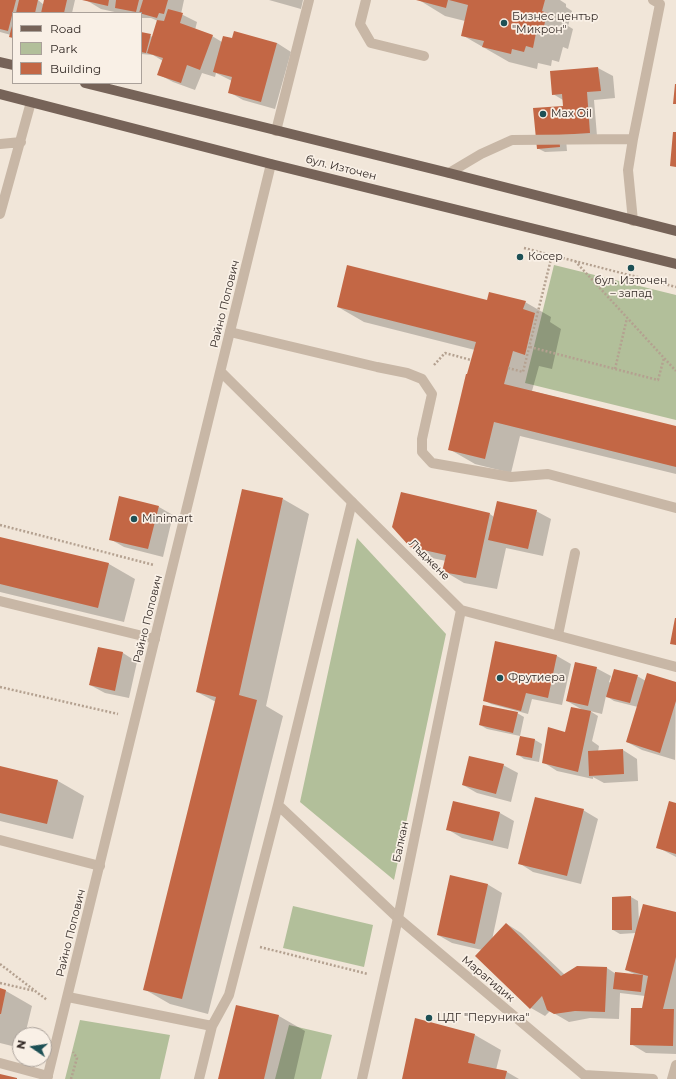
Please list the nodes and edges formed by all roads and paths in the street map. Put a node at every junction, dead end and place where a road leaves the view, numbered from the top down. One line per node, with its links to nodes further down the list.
1 (309, 0): 10 (street)
2 (366, 0): 4 (street)
3 (653, 0): 11 (street)
4 (424, 56)
5 (0, 62): 6 (main road)
6 (12, 65)
7 (89, 84): 10 (main road, бул. Източен)
8 (0, 94): 9 (main road, бул. Източен)
9 (31, 102): 12 (street); 14 (main road, бул. Източен)
10 (276, 130): 15 (main road, бул. Източен)
11 (633, 139): 15 (street); 17 (street)
12 (21, 142): 13 (street); 16 (street)
13 (0, 144)
14 (271, 164): 21 (main road, бул. Източен); 23 (street, Райно Попович)
15 (450, 173): 17 (main road, бул. Източен)
16 (0, 214)
17 (633, 221): 18 (main road, бул. Източен)
18 (676, 231)
19 (552, 255): 24 (path)
20 (574, 261): 22 (path)
21 (676, 264)
22 (627, 318): 26 (path); 29 (path)
23 (230, 332): 31 (street, Райно Попович); 33 (street)
24 (530, 347): 28 (path); 29 (path)
25 (452, 355): 27 (path)
26 (664, 358): 29 (path); 30 (path)
27 (471, 360)
28 (508, 368)
29 (615, 369)
30 (676, 371)
31 (221, 372): 32 (street, Лъджене); 36 (street, Райно Попович)
32 (352, 502): 38 (street, Лъджене); 44 (street)
33 (676, 508)
34 (0, 525): 36 (path)
35 (575, 553): 39 (street)
36 (172, 569): 40 (street, Райно Попович)
37 (0, 601): 40 (street)
38 (462, 610): 39 (street, Лъджене); 47 (street, Балкан)
39 (558, 635): 41 (street, Лъджене)
40 (155, 639): 43 (street, Райно Попович)
41 (676, 667)
42 (0, 687): 43 (path)
43 (136, 718): 46 (street, Райно Попович)
44 (278, 805): 47 (street, Марагидик); 48 (street)
45 (0, 840): 46 (street)
46 (100, 866): 53 (street, Райно Попович)
47 (398, 918): 50 (street, Балкан); 61 (street, Марагидик)
48 (242, 943): 50 (path); 55 (street)
49 (0, 964): 52 (path)
50 (384, 978): 60 (street, Балкан)
51 (0, 983): 52 (path)
52 (36, 992): 54 (path)
53 (68, 996): 54 (street, Райно Попович); 55 (street)
54 (63, 1013): 58 (street, Райно Попович)
55 (212, 1026): 59 (street)
56 (0, 1064): 58 (street)
57 (676, 1065): 62 (street)
58 (48, 1077)
59 (199, 1079)
60 (362, 1079)
61 (653, 1079)
62 (672, 1079)

